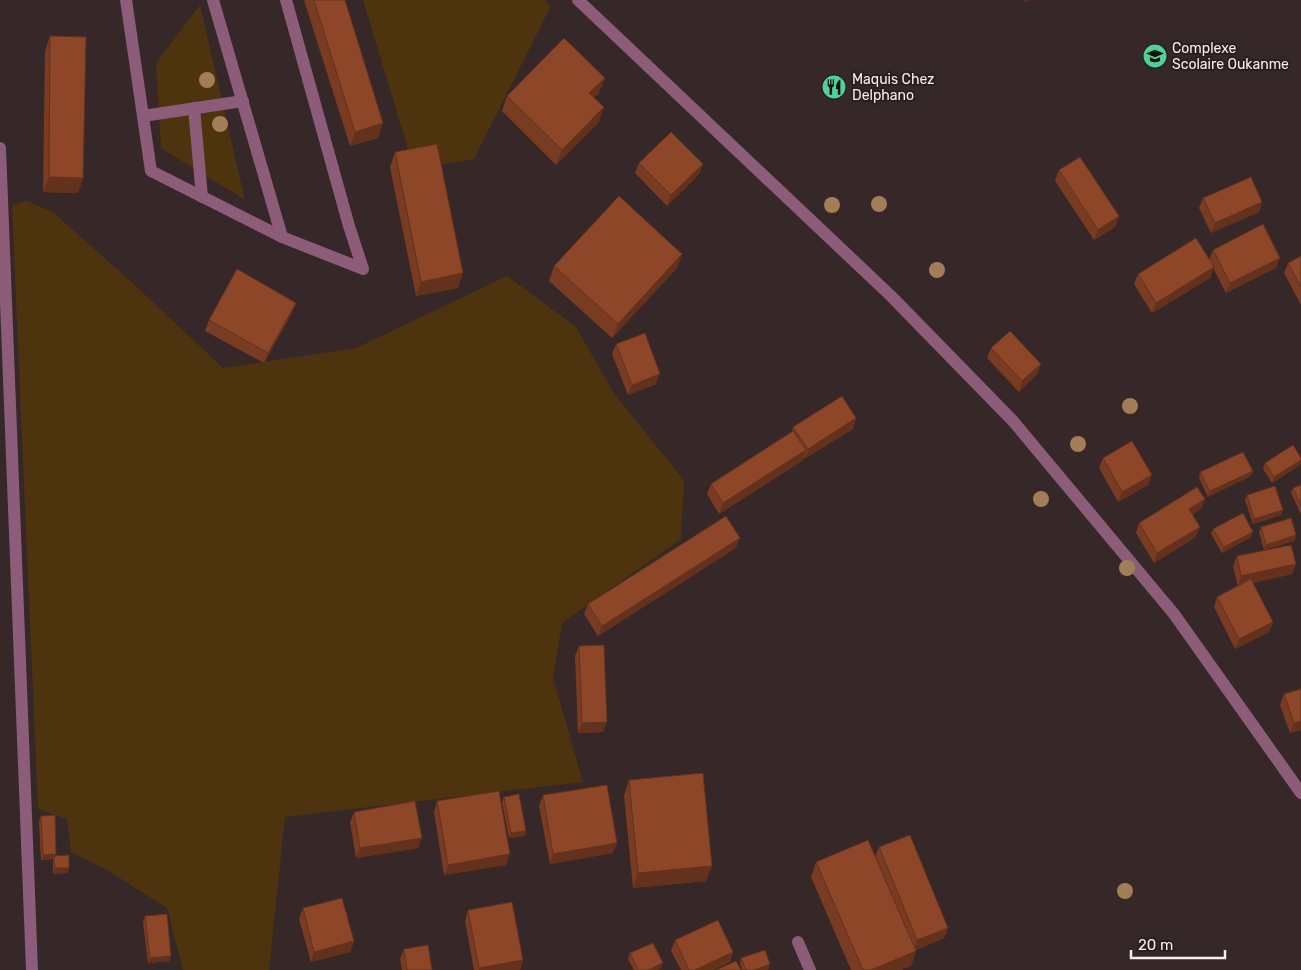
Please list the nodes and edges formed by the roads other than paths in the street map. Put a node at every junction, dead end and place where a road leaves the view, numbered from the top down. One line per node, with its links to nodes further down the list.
1 (126, 0): 7 (street)
2 (213, 0): 5 (street)
3 (286, 0): 10 (street)
4 (578, 0): 11 (street)
5 (243, 101): 6 (street); 10 (street)
6 (194, 108): 7 (street); 9 (street)
7 (143, 116): 9 (street)
8 (0, 148): 13 (street)
9 (202, 197): 10 (street)
10 (282, 238)
11 (1301, 793)
12 (798, 942): 14 (street)
13 (32, 970)
14 (810, 970)

